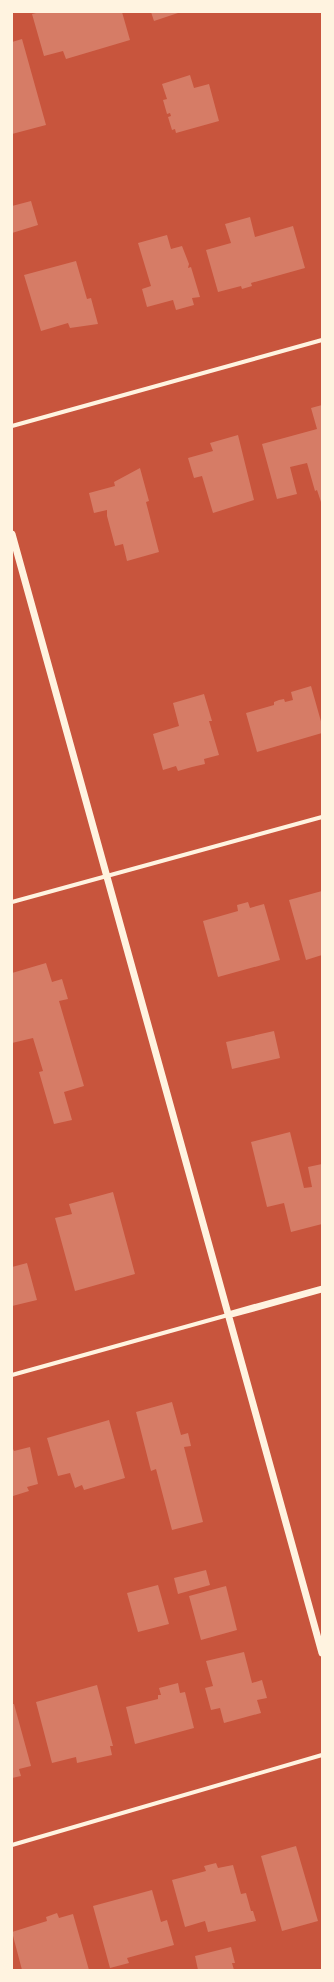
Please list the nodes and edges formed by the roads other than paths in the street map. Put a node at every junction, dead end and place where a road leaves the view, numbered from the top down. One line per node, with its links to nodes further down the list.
1 (322, 340): 2 (street)
2 (12, 426)
3 (12, 534): 5 (street)
4 (322, 817): 5 (street)
5 (107, 876): 6 (street); 8 (street)
6 (12, 902)
7 (322, 1289): 8 (street)
8 (228, 1315): 9 (street); 10 (street)
9 (12, 1374)
10 (322, 1653)
11 (322, 1755): 12 (street)
12 (12, 1845)

